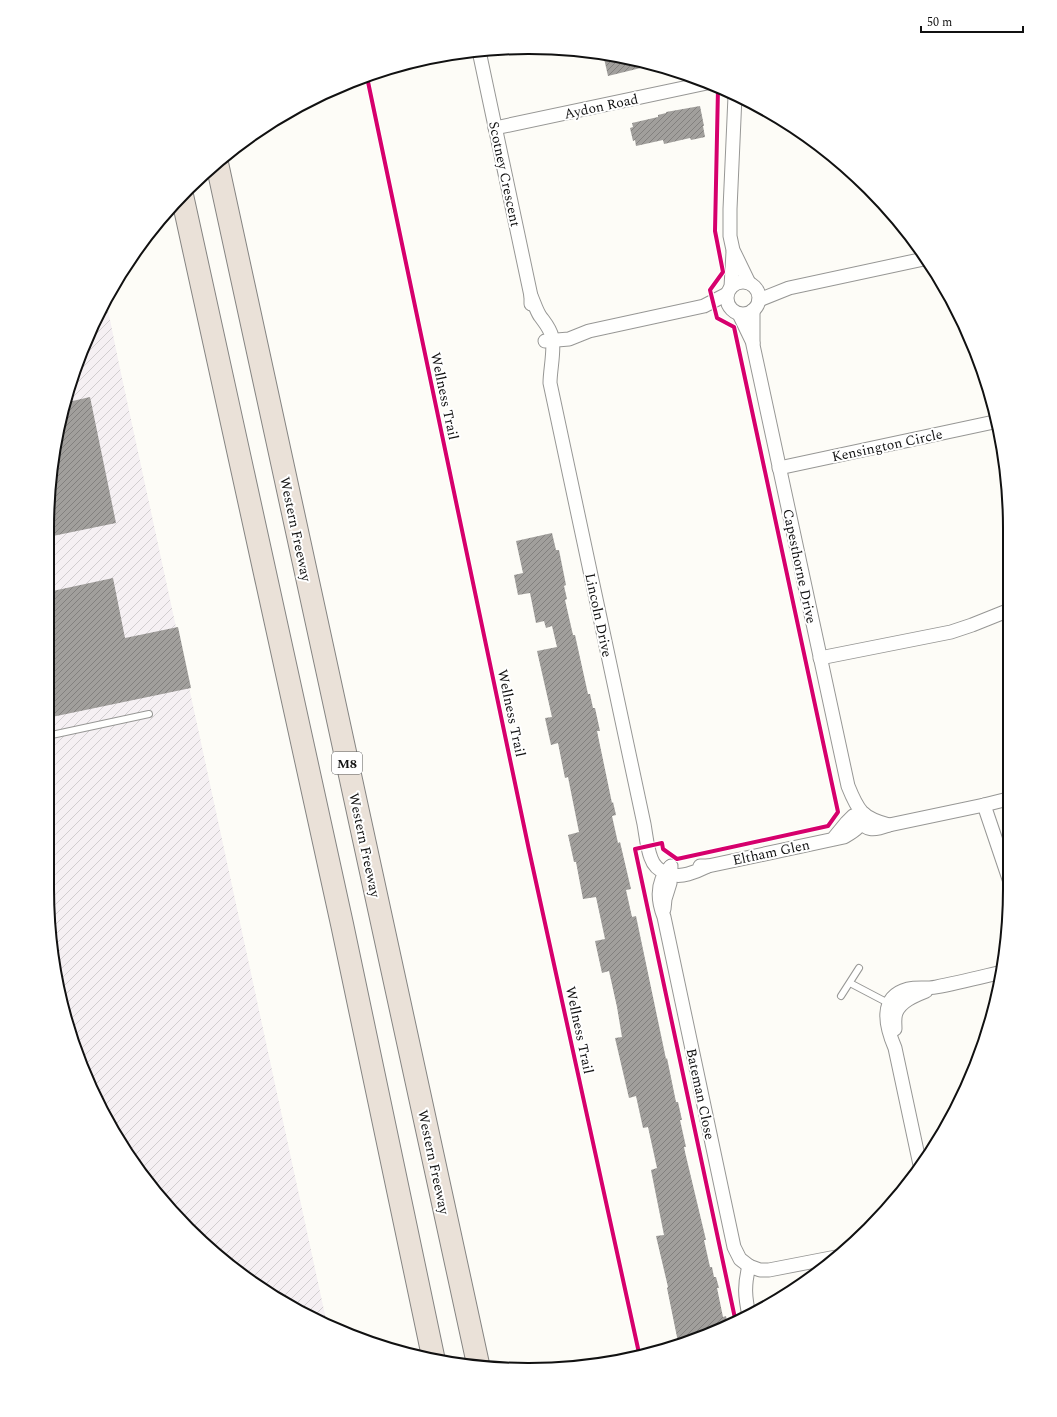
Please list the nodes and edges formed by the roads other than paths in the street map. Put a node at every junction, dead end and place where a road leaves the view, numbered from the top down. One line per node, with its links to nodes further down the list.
1 (480, 57): 4 (street, Scotney Crescent)
2 (697, 85): 4 (street, Aydon Road)
3 (735, 102): 7 (street, Capesthorne Drive)
4 (495, 128): 13 (street, Scotney Crescent)
5 (219, 170): 36 (highway, Western Freeway / M8)
6 (184, 203): 35 (highway)
7 (733, 250): 9 (street, Capesthorne Drive); 10 (street, Capesthorne Drive)
8 (919, 260): 10 (street)
9 (729, 290): 10 (street); 11 (street); 12 (street)
10 (754, 295): 12 (street); 14 (street, Capesthorne Drive)
11 (704, 306): 12 (street); 13 (street)
12 (736, 312): 14 (street, Capesthorne Drive)
13 (550, 339): 25 (street, Lincoln Drive)
14 (753, 345): 16 (street, Capesthorne Drive)
15 (991, 423): 16 (street, Kensington Circle)
16 (779, 468): 18 (street, Capesthorne Drive)
17 (1003, 613): 18 (street)
18 (820, 658): 23 (street, Capesthorne Drive)
19 (149, 714): 20 (lane)
20 (54, 734)
21 (1003, 800): 22 (street)
22 (984, 805): 23 (street); 24 (street)
23 (859, 818): 25 (street, Eltham Glen)
24 (1003, 861)
25 (668, 872): 33 (street, Bateman Close)
26 (859, 968): 28 (lane)
27 (995, 974): 30 (street)
28 (850, 983): 29 (lane); 30 (lane)
29 (841, 996)
30 (894, 1006): 31 (street)
31 (919, 1158)
32 (824, 1259): 33 (street)
33 (749, 1266): 34 (street)
34 (747, 1309)
35 (432, 1353)
36 (477, 1360)

